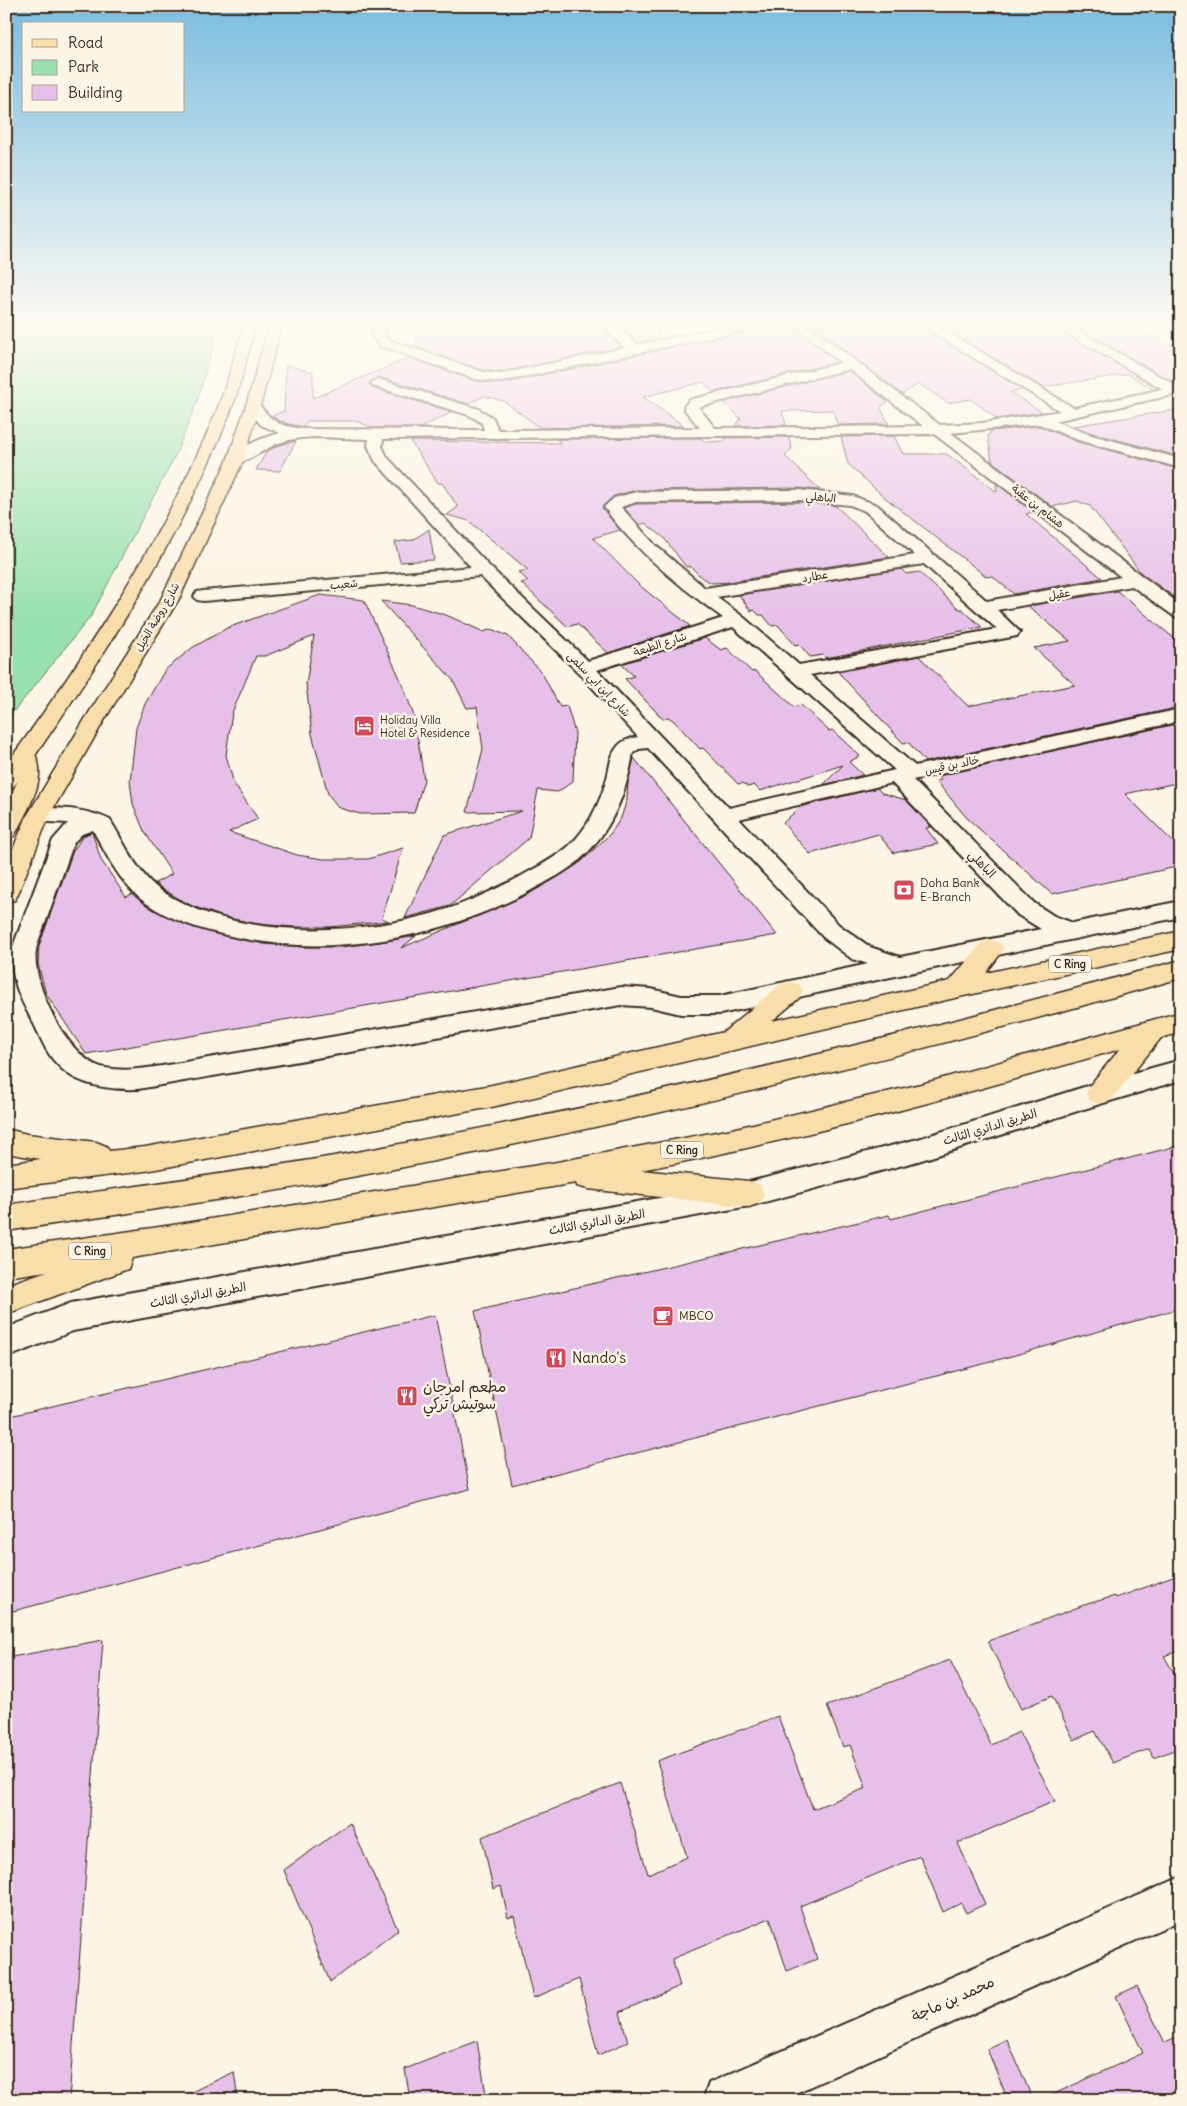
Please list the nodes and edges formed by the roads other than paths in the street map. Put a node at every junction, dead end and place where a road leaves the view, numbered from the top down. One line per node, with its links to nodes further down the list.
1 (217, 424): 28 (main road)
2 (247, 424): 14 (main road, شارع روضة الخيل)
3 (269, 424): 11 (street)
4 (489, 424): 10 (street)
5 (704, 424): 12 (street)
6 (932, 424): 9 (street, هشام بن عقبة)
7 (1005, 424): 9 (street)
8 (1051, 424): 15 (street)
9 (939, 430): 12 (street); 18 (street, هشام بن عقبة)
10 (492, 432): 12 (street); 13 (street)
11 (299, 433): 13 (street); 14 (street)
12 (712, 433)
13 (377, 435): 17 (street, شارع ابن ابي سلمى)
14 (235, 461): 31 (main road, شارع روضة الخيل)
15 (1181, 464)
16 (929, 558): 19 (street, عطارد); 19 (street, الباهلي); 21 (street, الباهلي)
17 (484, 571): 20 (street, شعيب); 24 (street, شارع ابن ابي سلمى)
18 (1135, 580): 21 (street, عقيل); 22 (street, هشام بن عقبة)
19 (702, 594): 23 (street, الباهلي)
20 (203, 596)
21 (984, 607): 25 (street, الباهلي)
22 (1180, 611)
23 (736, 620): 24 (street, شارع الطبعة); 25 (street, الباهلي)
24 (584, 668): 27 (street, شارع ابن ابي سلمى)
25 (794, 672): 29 (street, الباهلي)
26 (1181, 715): 29 (street, خالد بن قيس)
27 (654, 742): 32 (street, شارع ابن ابي سلمى); 33 (street)
28 (24, 756): 30 (main road); 34 (main road)
29 (904, 775): 32 (street, خالد بن قيس); 36 (street, الباهلي)
30 (6, 782)
31 (38, 816): 33 (street); 35 (main road, شارع روضة الخيل)
32 (725, 816): 38 (street, شارع ابن ابي سلمى)
33 (96, 821): 47 (street)
34 (6, 831)
35 (6, 894)
36 (1026, 909): 39 (street, الباهلي); 40 (street)
37 (1181, 909): 39 (street)
38 (832, 931): 43 (street, شارع ابن ابي سلمى); 45 (street)
39 (1072, 931): 40 (street)
40 (1030, 939): 42 (street)
41 (1181, 940): 46 (main road, C Ring)
42 (991, 949): 43 (street); 46 (main road)
43 (900, 966): 45 (street)
44 (1181, 969): 58 (main road)
45 (821, 984): 47 (street)
46 (959, 988): 50 (main road, C Ring)
47 (790, 990): 50 (main road)
48 (1181, 1022): 49 (main road, C Ring)
49 (1153, 1029): 52 (main road); 55 (main road, C Ring)
50 (730, 1042): 54 (main road, C Ring)
51 (1181, 1070): 52 (street, الطريق الدائري الثالث)
52 (1100, 1093): 57 (street, الطريق الدائري الثالث)
53 (6, 1141): 54 (main road)
54 (145, 1159): 56 (main road, C Ring)
55 (557, 1174): 57 (main road); 59 (main road, C Ring)
56 (6, 1176)
57 (749, 1194): 62 (street, الطريق الدائري الثالث)
58 (6, 1218)
59 (173, 1238): 60 (main road, C Ring); 61 (main road)
60 (6, 1263)
61 (6, 1300)
62 (6, 1343)
63 (1181, 1898): 64 (street, محمد بن ماجة)
64 (726, 2100)

